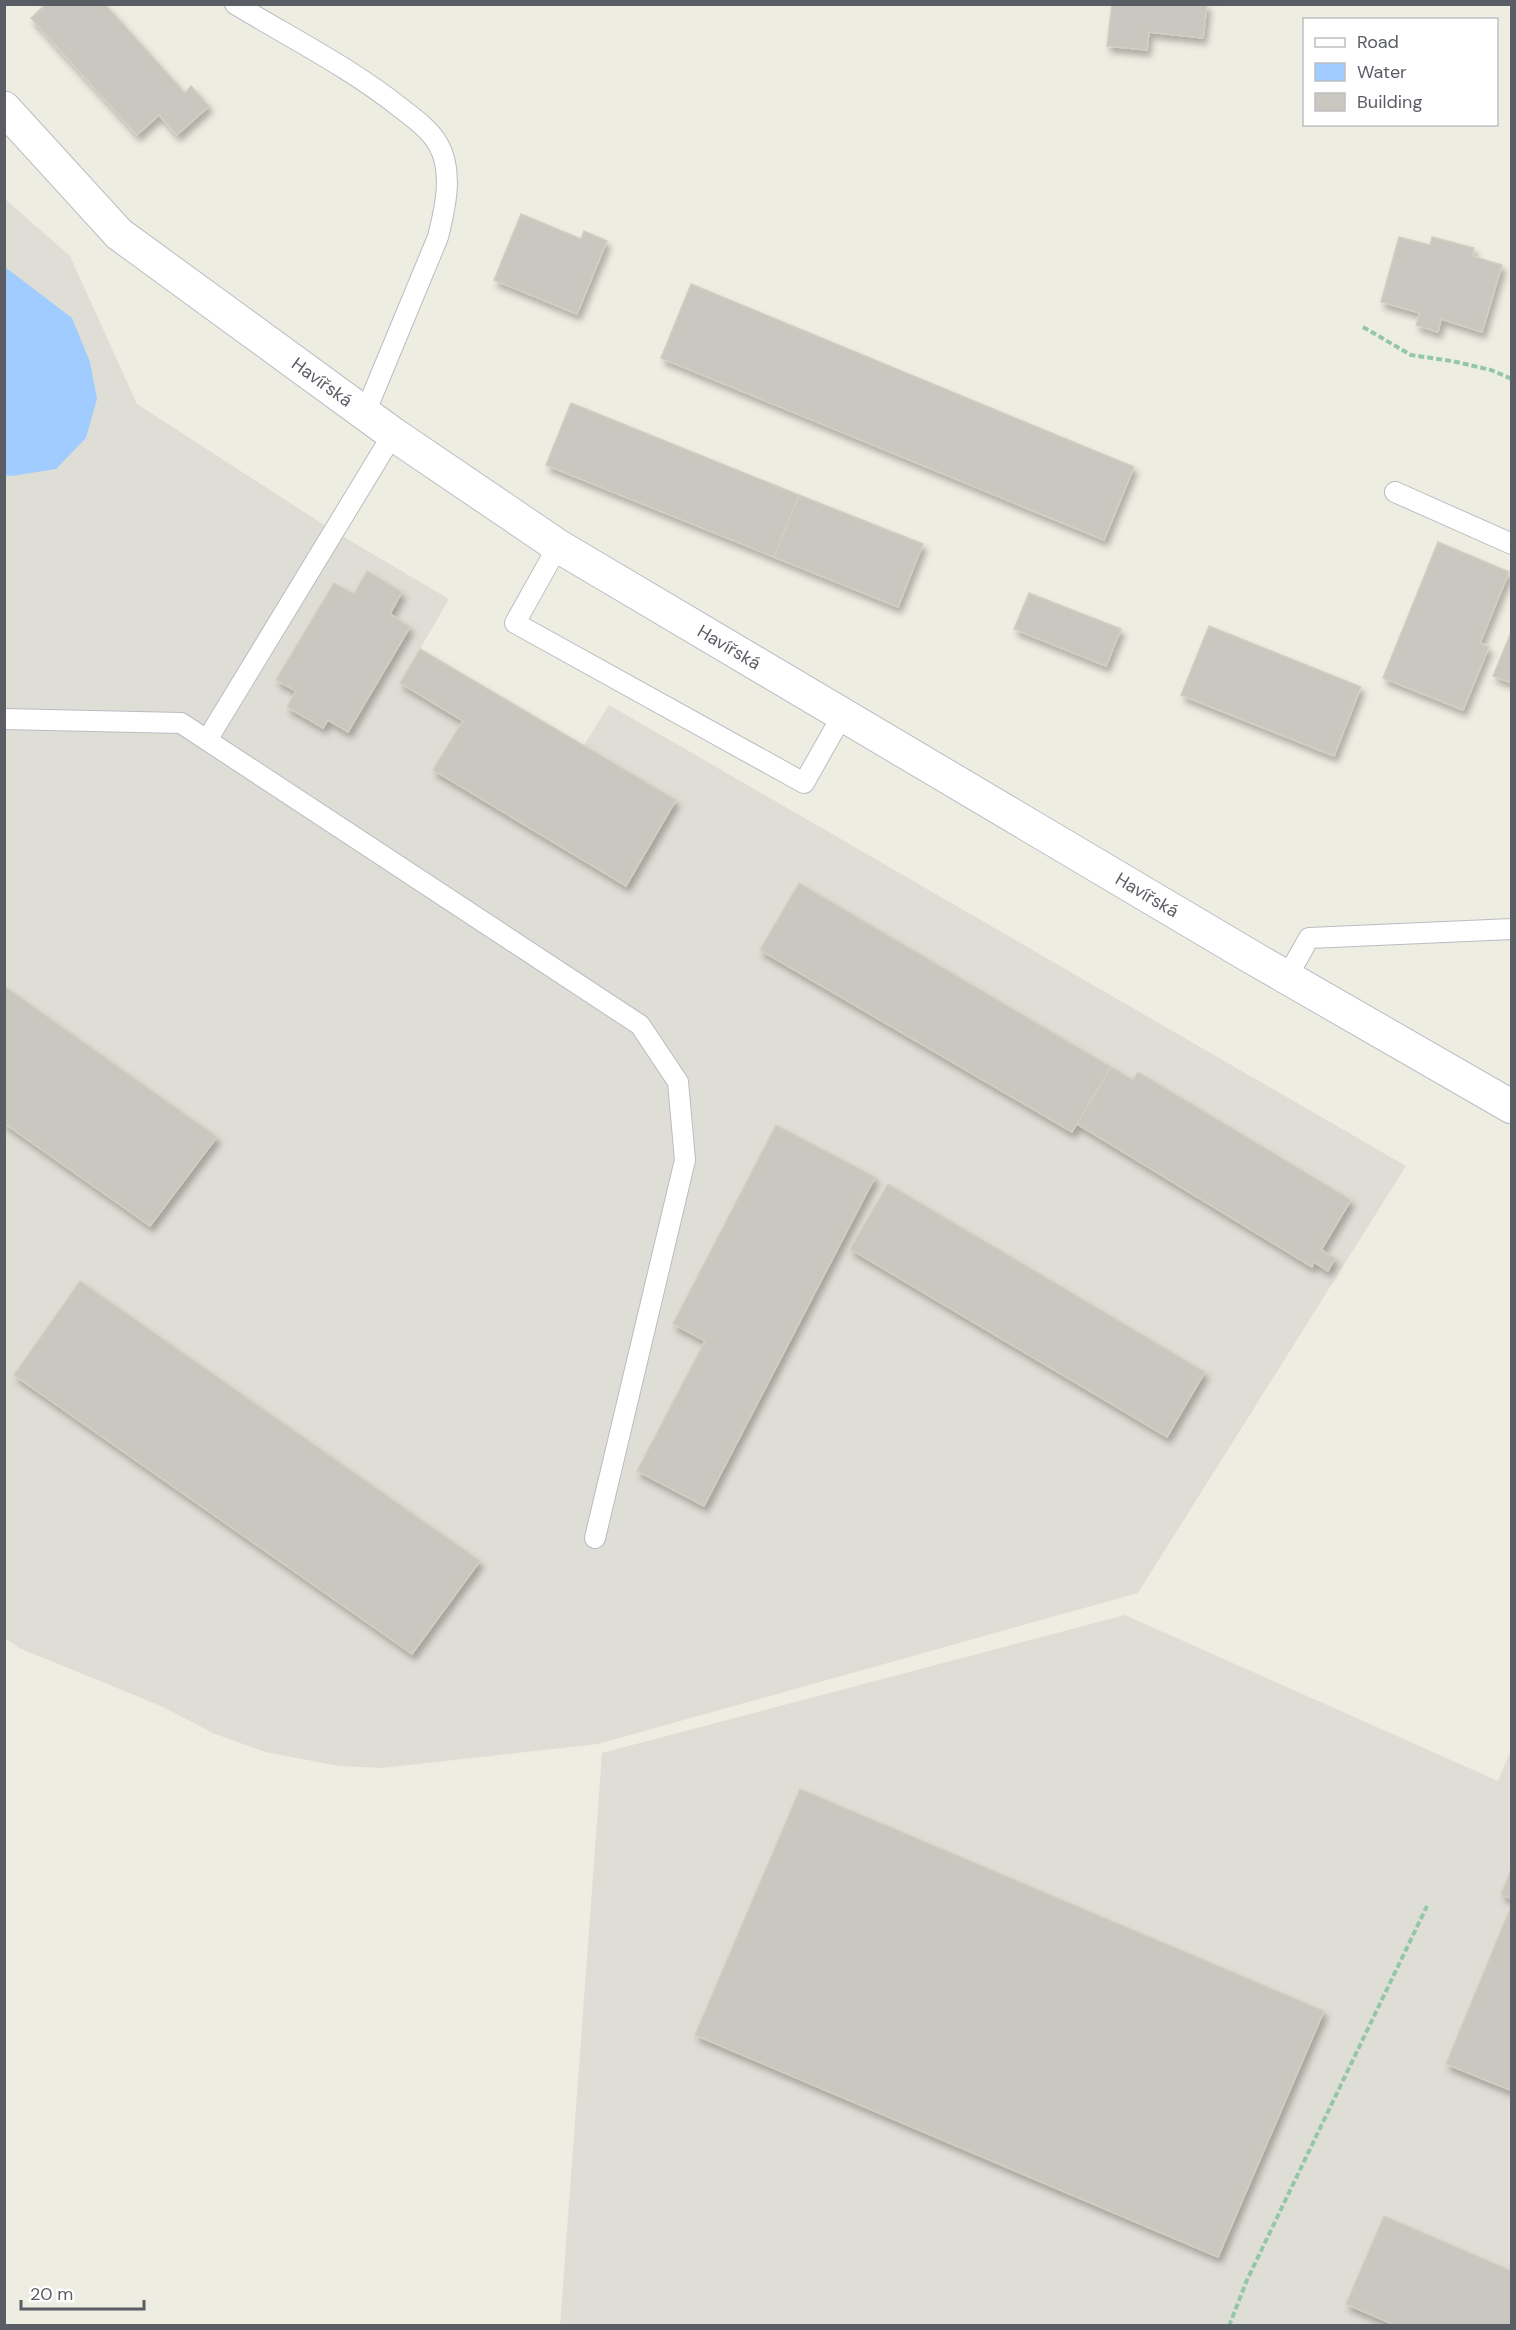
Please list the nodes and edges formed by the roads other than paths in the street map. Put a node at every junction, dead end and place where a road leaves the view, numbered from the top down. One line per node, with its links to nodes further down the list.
1 (235, 4): 3 (lane)
2 (4, 108): 3 (street, Havířská)
3 (365, 413): 4 (street, Havířská)
4 (393, 434): 7 (street, Havířská); 10 (lane)
5 (1395, 492): 6 (lane)
6 (1512, 544)
7 (558, 546): 8 (street, Havířská); 8 (lane)
8 (843, 714): 12 (street, Havířská)
9 (4, 718): 10 (lane)
10 (207, 740): 14 (lane)
11 (1512, 929): 12 (lane)
12 (1287, 977): 13 (street, Havířská)
13 (1512, 1107)
14 (595, 1538)

